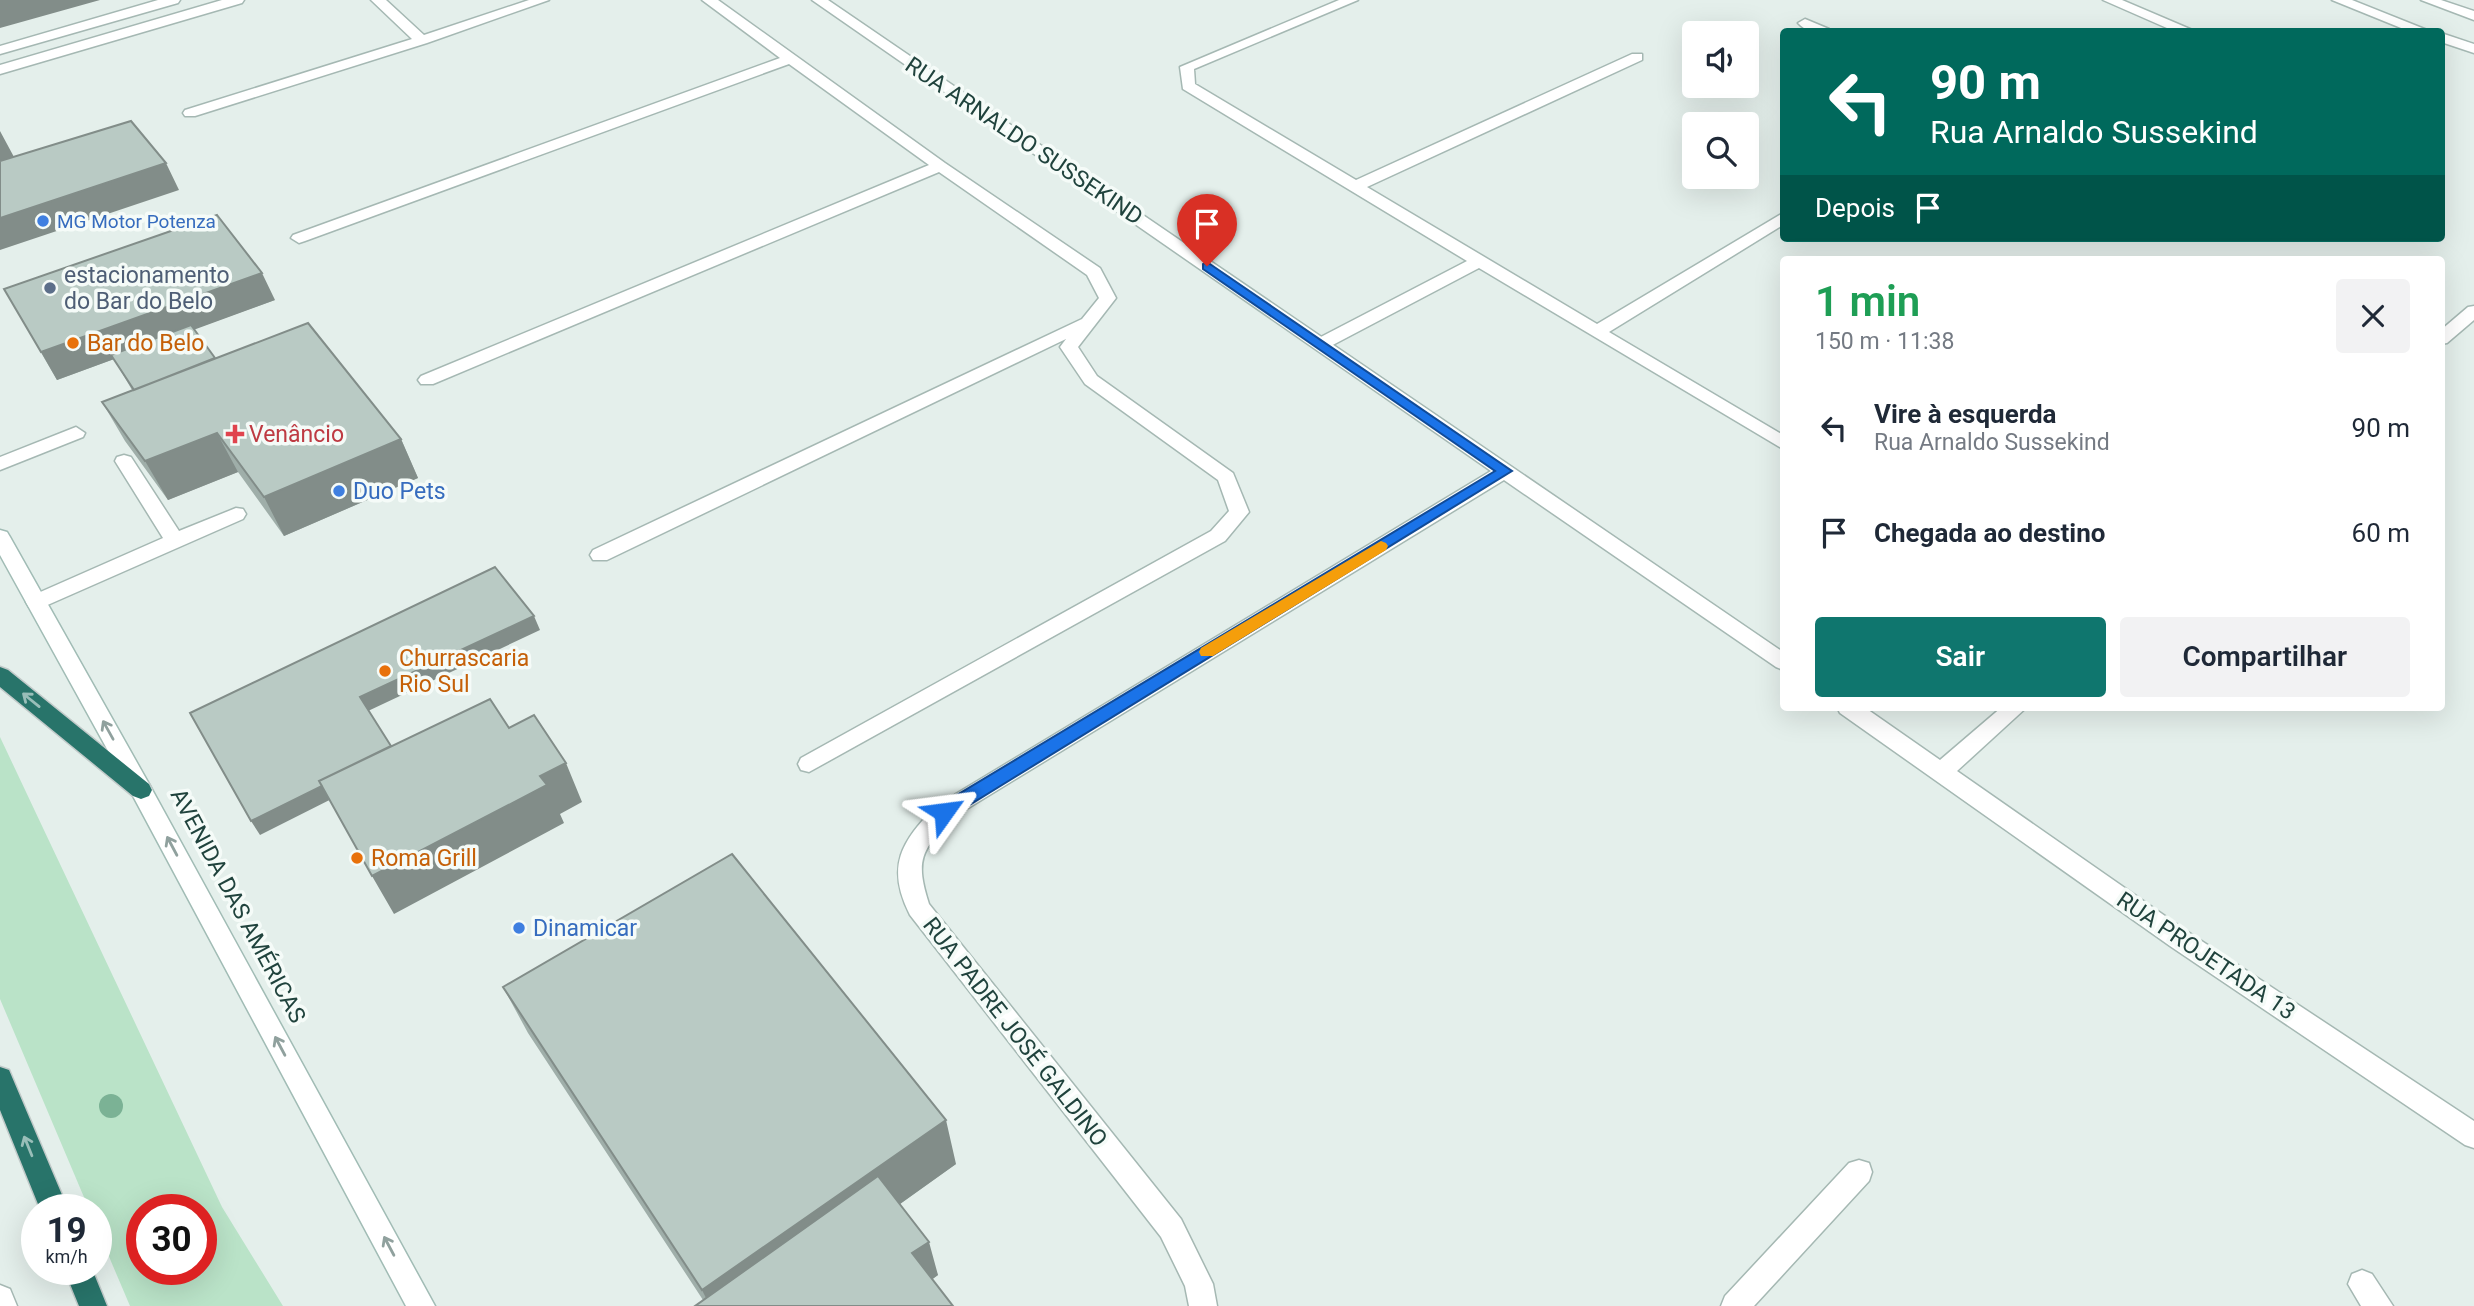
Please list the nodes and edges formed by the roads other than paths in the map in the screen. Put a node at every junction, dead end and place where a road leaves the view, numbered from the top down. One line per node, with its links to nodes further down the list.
1 (173, 0): 19 (street)
2 (237, 0): 22 (street)
3 (378, 0): 17 (street)
4 (542, 0): 17 (street)
5 (709, 0): 21 (street)
6 (819, 0): 33 (street, RUA ARNALDO SUSSEKIND)
7 (1351, 0): 25 (street)
8 (2110, 0): 14 (street)
9 (2339, 0): 15 (street)
10 (2428, 0): 11 (street)
11 (2474, 16)
12 (1805, 23): 13 (street)
13 (1816, 28)
14 (2180, 28)
15 (2414, 28)
16 (2445, 38): 18 (street)
17 (422, 40): 23 (street)
18 (2474, 49)
19 (0, 50)
20 (1637, 57): 25 (street)
21 (790, 59): 24 (street); 27 (street)
22 (0, 70)
23 (190, 113)
24 (940, 166): 30 (street); 34 (street)
25 (1356, 186): 28 (street)
26 (1780, 220): 31 (street)
27 (299, 238)
28 (1479, 261): 31 (street); 33 (street)
29 (2474, 311): 32 (street)
30 (1086, 324): 43 (street); 49 (street)
31 (1598, 331): 36 (street)
32 (2445, 336)
33 (1321, 344): 39 (street, RUA ARNALDO SUSSEKIND)
34 (427, 380)
35 (76, 433): 38 (street)
36 (1780, 441)
37 (124, 461): 42 (street)
38 (0, 464)
39 (1505, 471): 45 (street, RUA ARNALDO SUSSEKIND); 62 (street, RUA PADRE JOSÉ GALDINO)
40 (236, 514): 42 (street)
41 (0, 537): 44 (street, AVENIDA DAS AMÉRICAS)
42 (176, 541): 44 (street)
43 (600, 555)
44 (36, 602): 51 (street, AVENIDA DAS AMÉRICAS, one-way to 44)
45 (1780, 660)
46 (0, 675): 51 (highway, one-way to 46)
47 (1854, 711): 50 (street)
48 (2011, 711): 50 (street)
49 (809, 764)
50 (1941, 772): 53 (street, RUA PROJETADA 13)
51 (141, 790): 61 (street, AVENIDA DAS AMÉRICAS, one-way to 51)
52 (0, 1078): 55 (highway, one-way to 52)
53 (2474, 1136)
54 (1859, 1172): 63 (street)
55 (48, 1194)
56 (2362, 1283): 64 (street)
57 (84, 1285): 60 (highway)
58 (0, 1299): 59 (street)
59 (3, 1306)
60 (93, 1306)
61 (421, 1306)
62 (1203, 1306)
63 (1735, 1306)
64 (2379, 1306)

